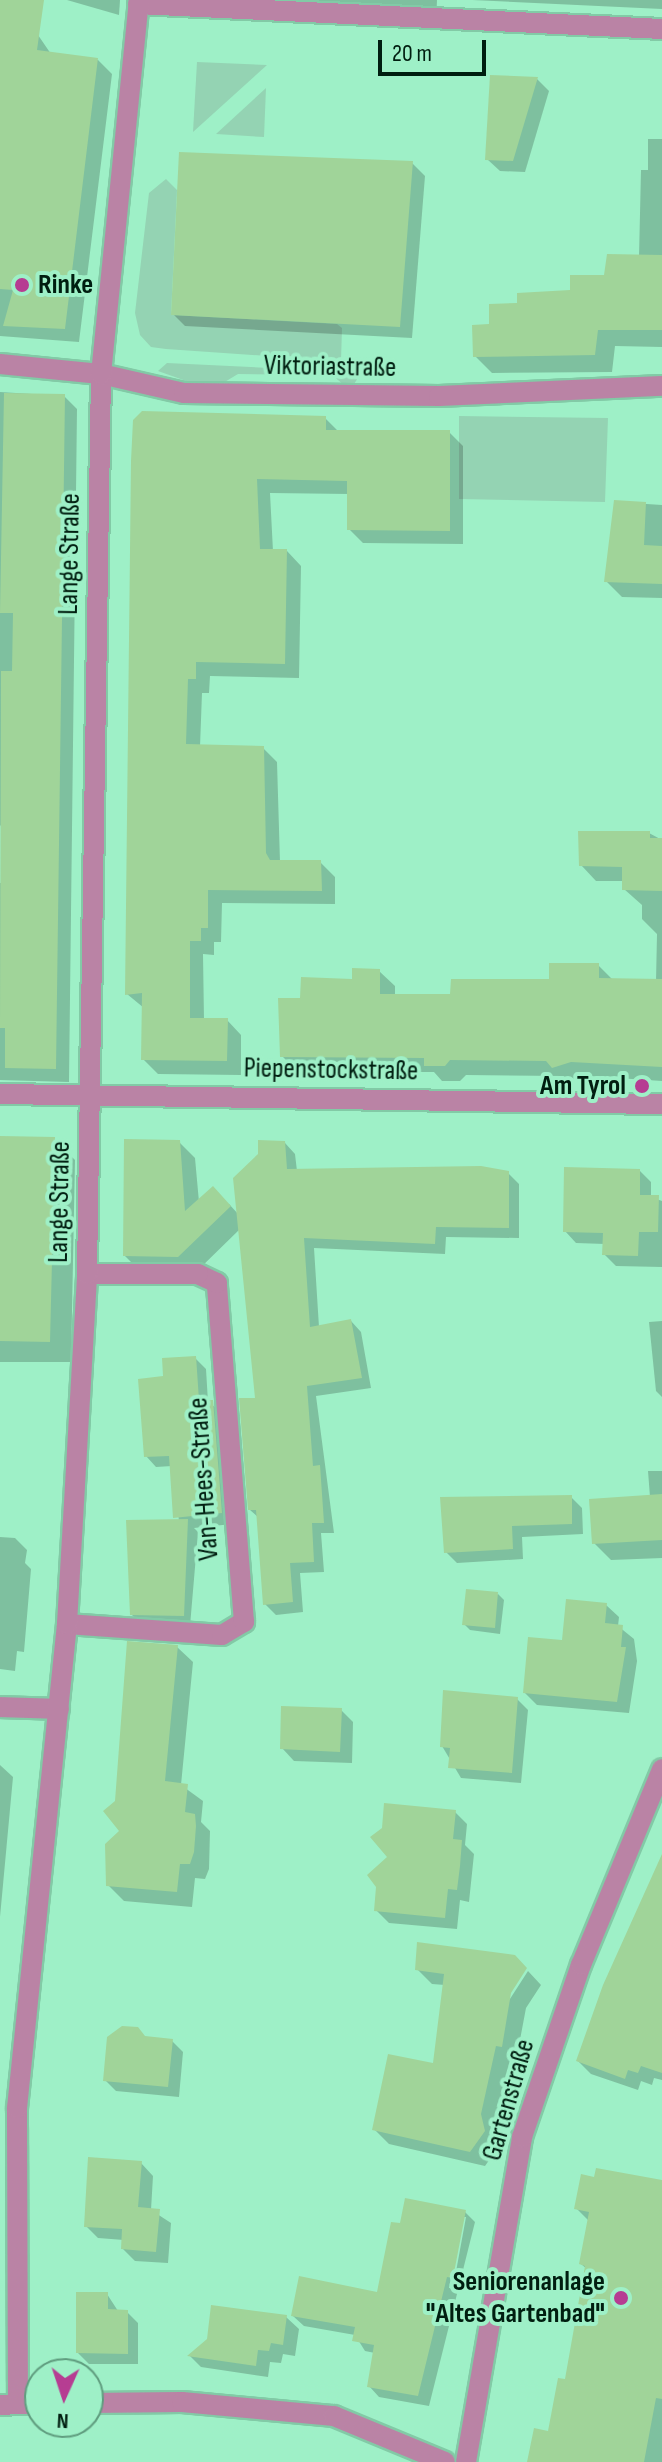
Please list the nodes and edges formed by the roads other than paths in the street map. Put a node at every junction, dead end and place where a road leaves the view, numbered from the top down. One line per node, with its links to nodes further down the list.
1 (139, 2): 2 (street); 4 (street, Lange Straße)
2 (662, 29)
3 (0, 364): 4 (street, Viktoriastraße)
4 (101, 374): 5 (street, Viktoriastraße); 7 (street, Lange Straße)
5 (662, 386)
6 (0, 1094): 7 (street, Piepenstockstraße)
7 (89, 1094): 8 (street, Piepenstockstraße); 9 (street, Lange Straße)
8 (662, 1104)
9 (87, 1274): 10 (street, Lange Straße); 10 (street, Van-Hees-Straße)
10 (67, 1624): 12 (street, Lange Straße)
11 (0, 1707): 12 (street)
12 (59, 1709): 15 (street, Lange Straße)
13 (662, 1769): 17 (street, Gartenstraße)
14 (104, 2403): 16 (street)
15 (9, 2404)
16 (445, 2462)
17 (466, 2462)

